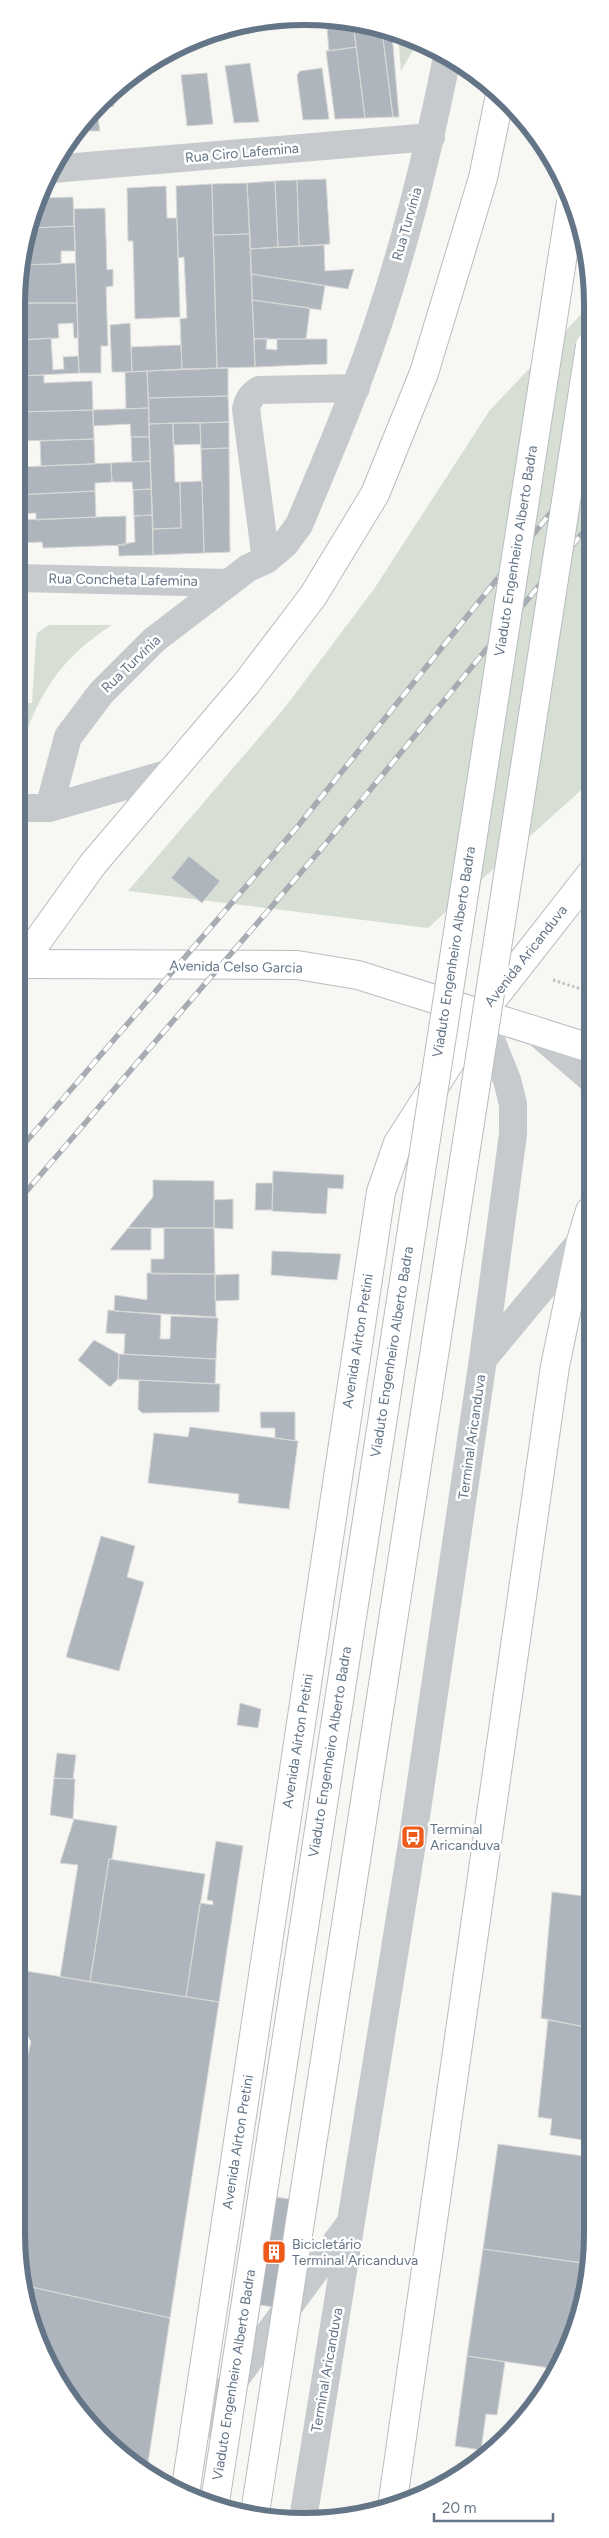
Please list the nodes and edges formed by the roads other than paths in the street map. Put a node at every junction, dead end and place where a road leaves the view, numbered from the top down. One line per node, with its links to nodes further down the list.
1 (446, 63): 3 (street, Rua Turvínia)
2 (498, 103): 11 (main road)
3 (431, 137): 4 (street, Rua Ciro Lafemina); 7 (street, Rua Turvínia)
4 (60, 168)
5 (568, 213): 27 (main road, Viaduto Engenheiro Alberto Badra, bridge)
6 (584, 385): 29 (main road, bridge)
7 (356, 388): 8 (street, Rua Turvínia); 8 (street)
8 (266, 560): 10 (street, Rua Turvínia)
9 (25, 578): 10 (street, Rua Concheta Lafemina)
10 (228, 583): 13 (street, Rua Turvínia)
11 (170, 772): 13 (street); 15 (main road)
12 (25, 808): 13 (street)
13 (49, 808)
14 (584, 883): 17 (main road, Avenida Aricanduva)
15 (25, 957)
16 (25, 965): 17 (main road, Avenida Celso Garcia)
17 (481, 1014): 18 (main road, Avenida Celso Garcia); 23 (street, Terminal Aricanduva); 25 (main road, Avenida Aírton Pretini)
18 (533, 1029): 19 (main road, Avenida Celso Garcia); 20 (street)
19 (584, 1046)
20 (584, 1073)
21 (584, 1239): 23 (street)
22 (584, 1245): 28 (main road)
23 (483, 1359): 24 (street, Terminal Aricanduva)
24 (352, 2221): 25 (street, Terminal Aricanduva); 30 (street, Terminal Aricanduva)
25 (194, 2435): 26 (main road, Avenida Aírton Pretini)
26 (186, 2486)
27 (216, 2498)
28 (393, 2498)
29 (256, 2509)
30 (303, 2513)

